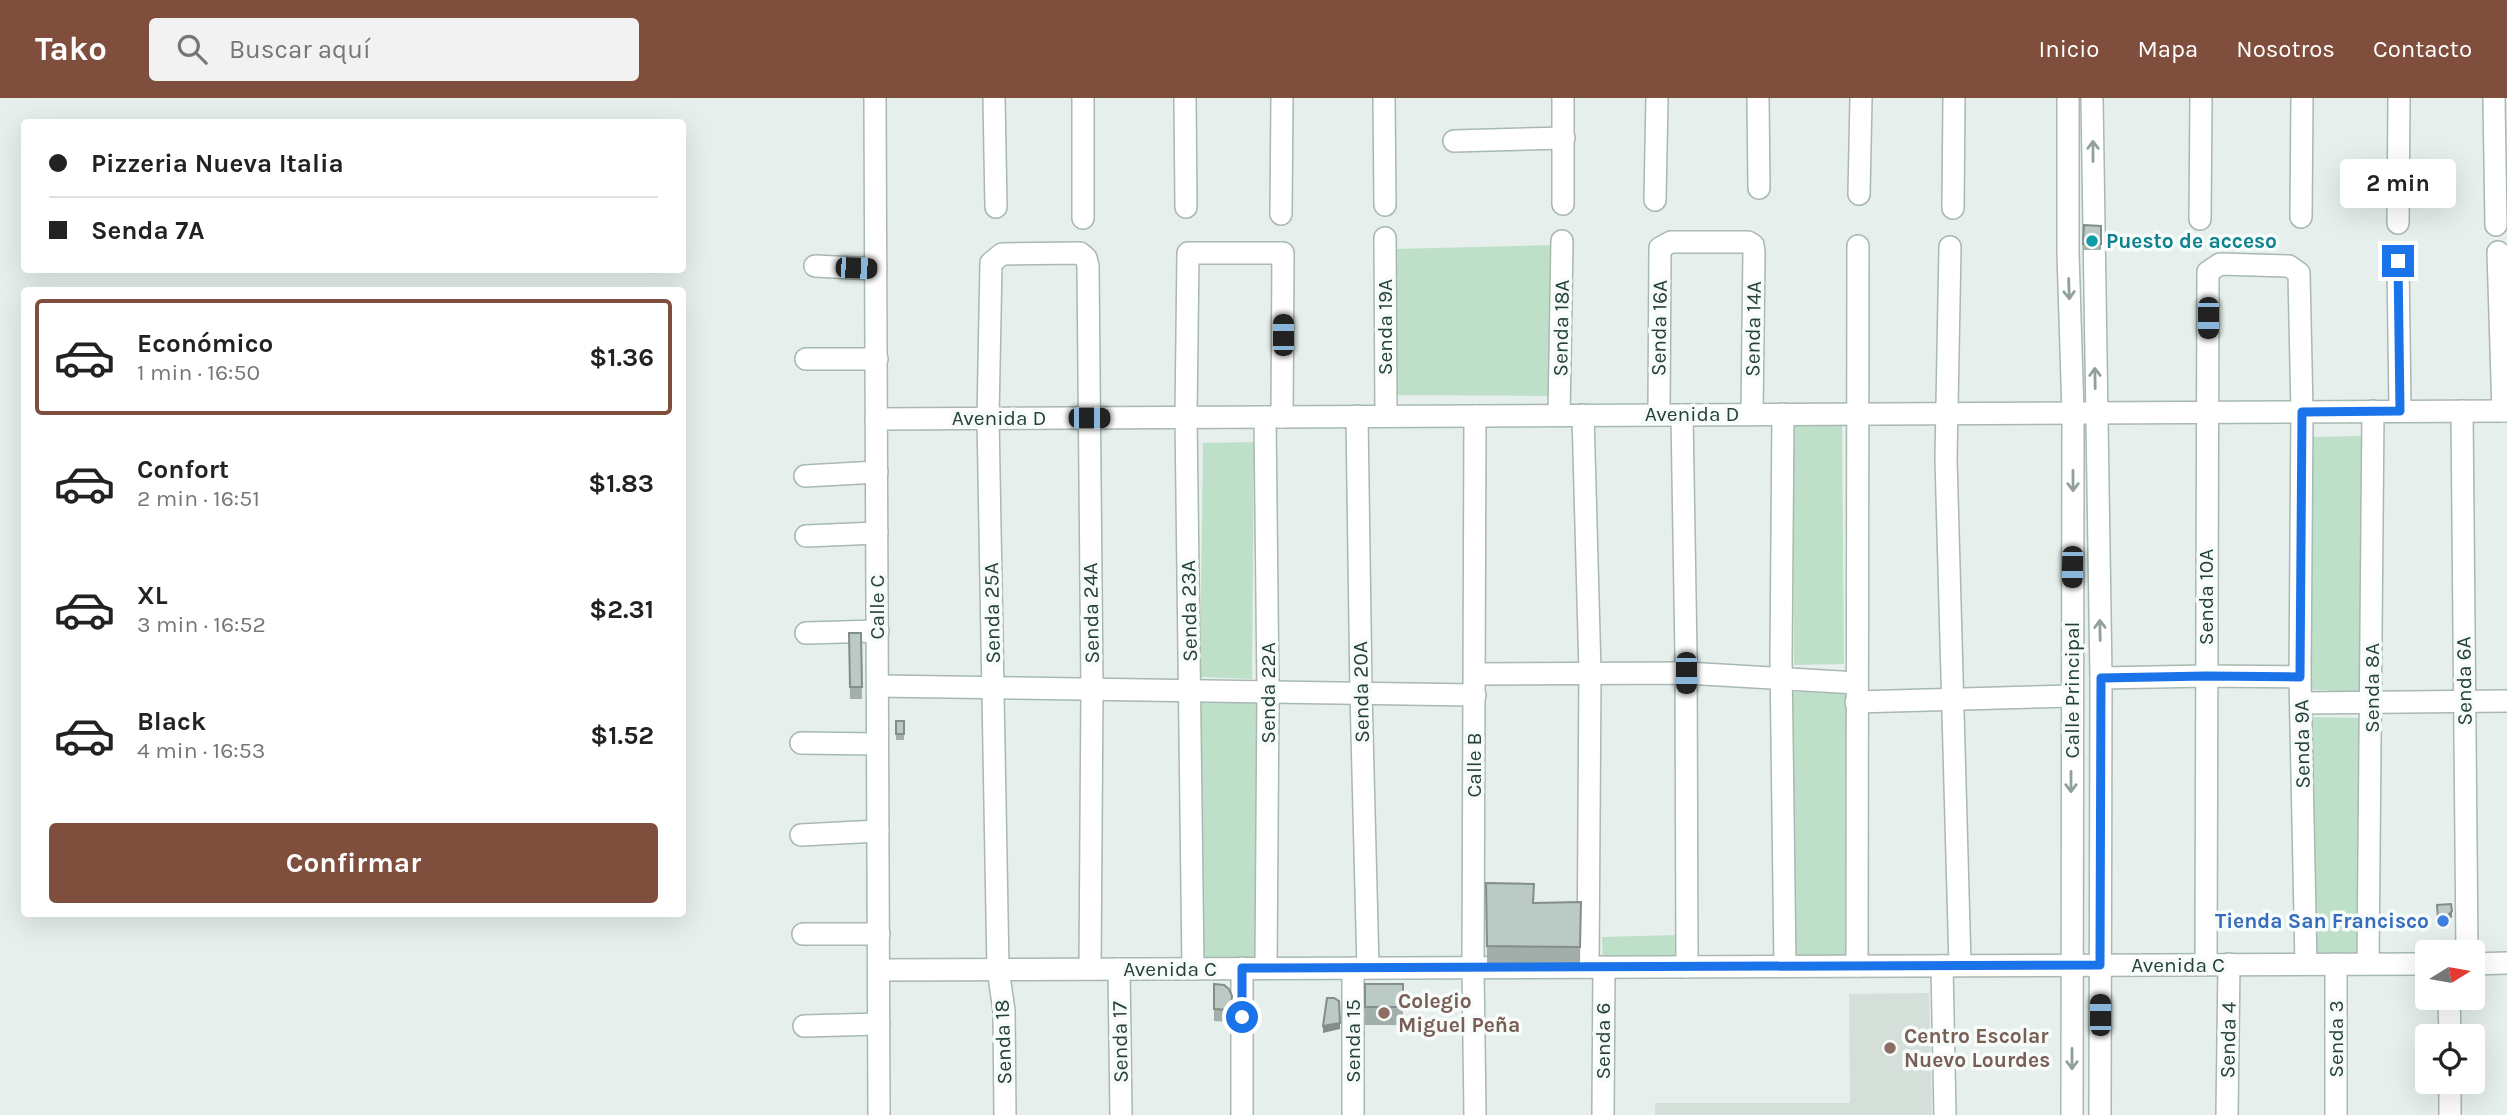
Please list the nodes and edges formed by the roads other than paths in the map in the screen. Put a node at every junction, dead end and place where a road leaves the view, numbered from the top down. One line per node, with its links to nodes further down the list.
1 (875, 98): 46 (street, Calle C)
2 (995, 98): 25 (street)
3 (1083, 98): 30 (street)
4 (1185, 98): 26 (street)
5 (1282, 98): 28 (street)
6 (1384, 98): 24 (street)
7 (1563, 98): 18 (street)
8 (1657, 98): 22 (street)
9 (1758, 98): 20 (street)
10 (1861, 98): 21 (street)
11 (1954, 98): 27 (street)
12 (2068, 98): 42 (street, Calle Principal)
13 (2092, 98): 43 (street, Calle Principal, one-way to 13)
14 (2201, 98): 31 (street)
15 (2302, 98): 29 (street)
16 (2399, 98): 32 (street)
17 (2494, 98): 33 (street)
18 (1564, 138): 19 (street); 23 (street)
19 (1454, 141)
20 (1759, 188)
21 (1859, 194)
22 (1655, 200)
23 (1563, 204)
24 (1385, 205)
25 (996, 207)
26 (1186, 207)
27 (1953, 208)
28 (1281, 214)
29 (2301, 217)
30 (1083, 218)
31 (2200, 219)
32 (2398, 223)
33 (2496, 225)
34 (1385, 238): 67 (street, Senda 19A)
35 (1562, 241): 63 (street, Senda 18A)
36 (1753, 245): 59 (street, Senda 16A); 60 (street, Senda 14A)
37 (1858, 246): 62 (street)
38 (1950, 247): 56 (street)
39 (2498, 252): 53 (street)
40 (1188, 253): 69 (street, Senda 23A); 70 (street, Senda 22A)
41 (995, 257): 71 (street, Senda 25A); 72 (street, Senda 24A)
42 (2068, 257): 43 (street); 57 (street, Calle Principal, one-way to 57)
43 (2093, 257): 58 (street, Calle Principal, one-way to 43)
44 (2398, 261): 51 (street)
45 (815, 267): 46 (street)
46 (876, 268): 49 (street, Calle C)
47 (2208, 272): 54 (street, Senda 10A); 55 (street, Senda 9A)
48 (807, 359): 49 (street)
49 (877, 359): 73 (street, Calle C)
50 (2373, 411): 51 (street, Avenida D); 55 (street, Avenida D); 99 (street, Senda 8A)
51 (2400, 411): 52 (street, Avenida D)
52 (2462, 411): 53 (street, Avenida D); 97 (street, Senda 6A)
53 (2505, 411)
54 (2207, 412): 55 (street, Avenida D); 58 (street, Avenida D); 82 (street, Senda 10A)
55 (2302, 412): 84 (street, Senda 9A)
56 (1947, 413): 57 (street, Avenida D); 62 (street, Avenida D); 95 (street)
57 (2073, 413): 58 (street, Avenida D); 94 (street, Calle Principal, one-way to 94)
58 (2096, 413): 85 (street, Calle Principal, one-way to 58)
59 (1659, 414): 64 (street, Avenida D); 65 (street, Avenida D)
60 (1752, 414): 61 (street, Avenida D); 65 (street, Avenida D)
61 (1783, 414): 62 (street, Avenida D); 83 (street)
62 (1857, 414): 92 (street)
63 (1559, 415): 64 (street, Avenida D); 68 (street, Avenida D)
64 (1583, 415): 80 (street, Senda 6)
65 (1682, 415): 81 (street)
66 (1356, 416): 67 (street, Avenida D); 70 (street, Avenida D); 93 (street, Senda 20A)
67 (1386, 416): 68 (street, Avenida D)
68 (1475, 416): 86 (street, Calle B)
69 (1186, 417): 70 (street, Avenida D); 72 (street, Avenida D); 90 (street, Senda 23A)
70 (1274, 417): 91 (street, Senda 22A)
71 (988, 418): 72 (street, Avenida D); 73 (street, Avenida D); 88 (street, Senda 25A)
72 (1089, 418): 89 (street, Senda 24A)
73 (876, 419): 74 (street, Calle C)
74 (877, 472): 75 (street); 76 (street, Calle C)
75 (805, 476)
76 (877, 533): 77 (street); 78 (street, Calle C)
77 (806, 536)
78 (878, 631): 79 (street); 87 (street, Calle C)
79 (806, 633)
80 (1590, 672): 81 (street); 86 (street); 120 (street, Senda 6)
81 (1686, 673): 83 (street); 121 (street)
82 (2206, 676): 84 (street); 85 (street); 108 (street, Senda 10A)
83 (1781, 677): 92 (street); 117 (street)
84 (2300, 677): 98 (street, Senda 9A)
85 (2101, 678): 116 (street, Calle Principal)
86 (1475, 685): 93 (street); 125 (street, Calle B)
87 (878, 686): 88 (street); 101 (street, Calle C)
88 (993, 688): 89 (street); 126 (street, Senda 25A)
89 (1092, 690): 90 (street); 127 (street, Senda 24A)
90 (1190, 691): 91 (street); 129 (street, Senda 23A)
91 (1268, 692): 93 (street); 123 (street, Senda 22A)
92 (1857, 692): 95 (street); 118 (street)
93 (1361, 693): 124 (street, Senda 20A)
94 (2071, 696): 95 (street); 115 (street, Calle Principal, one-way to 115)
95 (1951, 699): 119 (street)
96 (2507, 701): 97 (street)
97 (2464, 702): 99 (street); 106 (street, Senda 6A)
98 (2302, 703): 99 (street); 110 (street, Senda 9A)
99 (2372, 704): 112 (street, Senda 8A)
100 (801, 743): 101 (street)
101 (877, 744): 102 (street, Calle C)
102 (878, 831): 103 (street); 105 (street, Calle C)
103 (801, 835)
104 (803, 934): 105 (street)
105 (879, 934): 130 (street, Calle C)
106 (2467, 940)
107 (2507, 963): 114 (street)
108 (2206, 964): 109 (street, Avenida C); 116 (street, Avenida C)
109 (2229, 964): 110 (street, Avenida C); 144 (street, Senda 4)
110 (2306, 964): 111 (street, Avenida C)
111 (2336, 964): 112 (street, Avenida C); 145 (street, Senda 3)
112 (2368, 964): 113 (street, Avenida C)
113 (2415, 964)
114 (2485, 964)
115 (2071, 965): 116 (street, Avenida C); 119 (street, Avenida C); 142 (street, Calle Principal, one-way to 142)
116 (2100, 965): 143 (street, Calle Principal)
117 (1785, 966): 118 (street, Avenida C); 121 (street, Avenida C)
118 (1857, 966): 119 (street, Avenida C)
119 (1951, 966): 141 (street)
120 (1596, 967): 121 (street, Avenida C); 125 (street, Avenida C); 140 (street, Senda 6)
121 (1687, 967)
122 (1242, 968): 123 (street, Avenida C); 129 (street, Avenida C); 137 (street)
123 (1266, 968): 124 (street, Avenida C)
124 (1361, 968): 125 (street, Avenida C); 138 (street, Senda 15)
125 (1473, 968): 139 (street, Calle B)
126 (998, 969): 127 (street, Avenida C); 130 (street, Avenida C); 135 (street, Senda 18)
127 (1090, 969): 128 (street, Avenida C)
128 (1119, 969): 129 (street, Avenida C); 136 (street, Senda 17)
129 (1193, 969)
130 (879, 970): 131 (street, Calle C)
131 (879, 1024): 132 (street); 134 (street, Calle C)
132 (804, 1026)
133 (2450, 1094): 146 (street)
134 (880, 1115)
135 (1005, 1115)
136 (1121, 1115)
137 (1242, 1115)
138 (1353, 1115)
139 (1475, 1115)
140 (1603, 1115)
141 (1945, 1115)
142 (2072, 1115)
143 (2100, 1115)
144 (2227, 1115)
145 (2336, 1115)
146 (2450, 1115)

